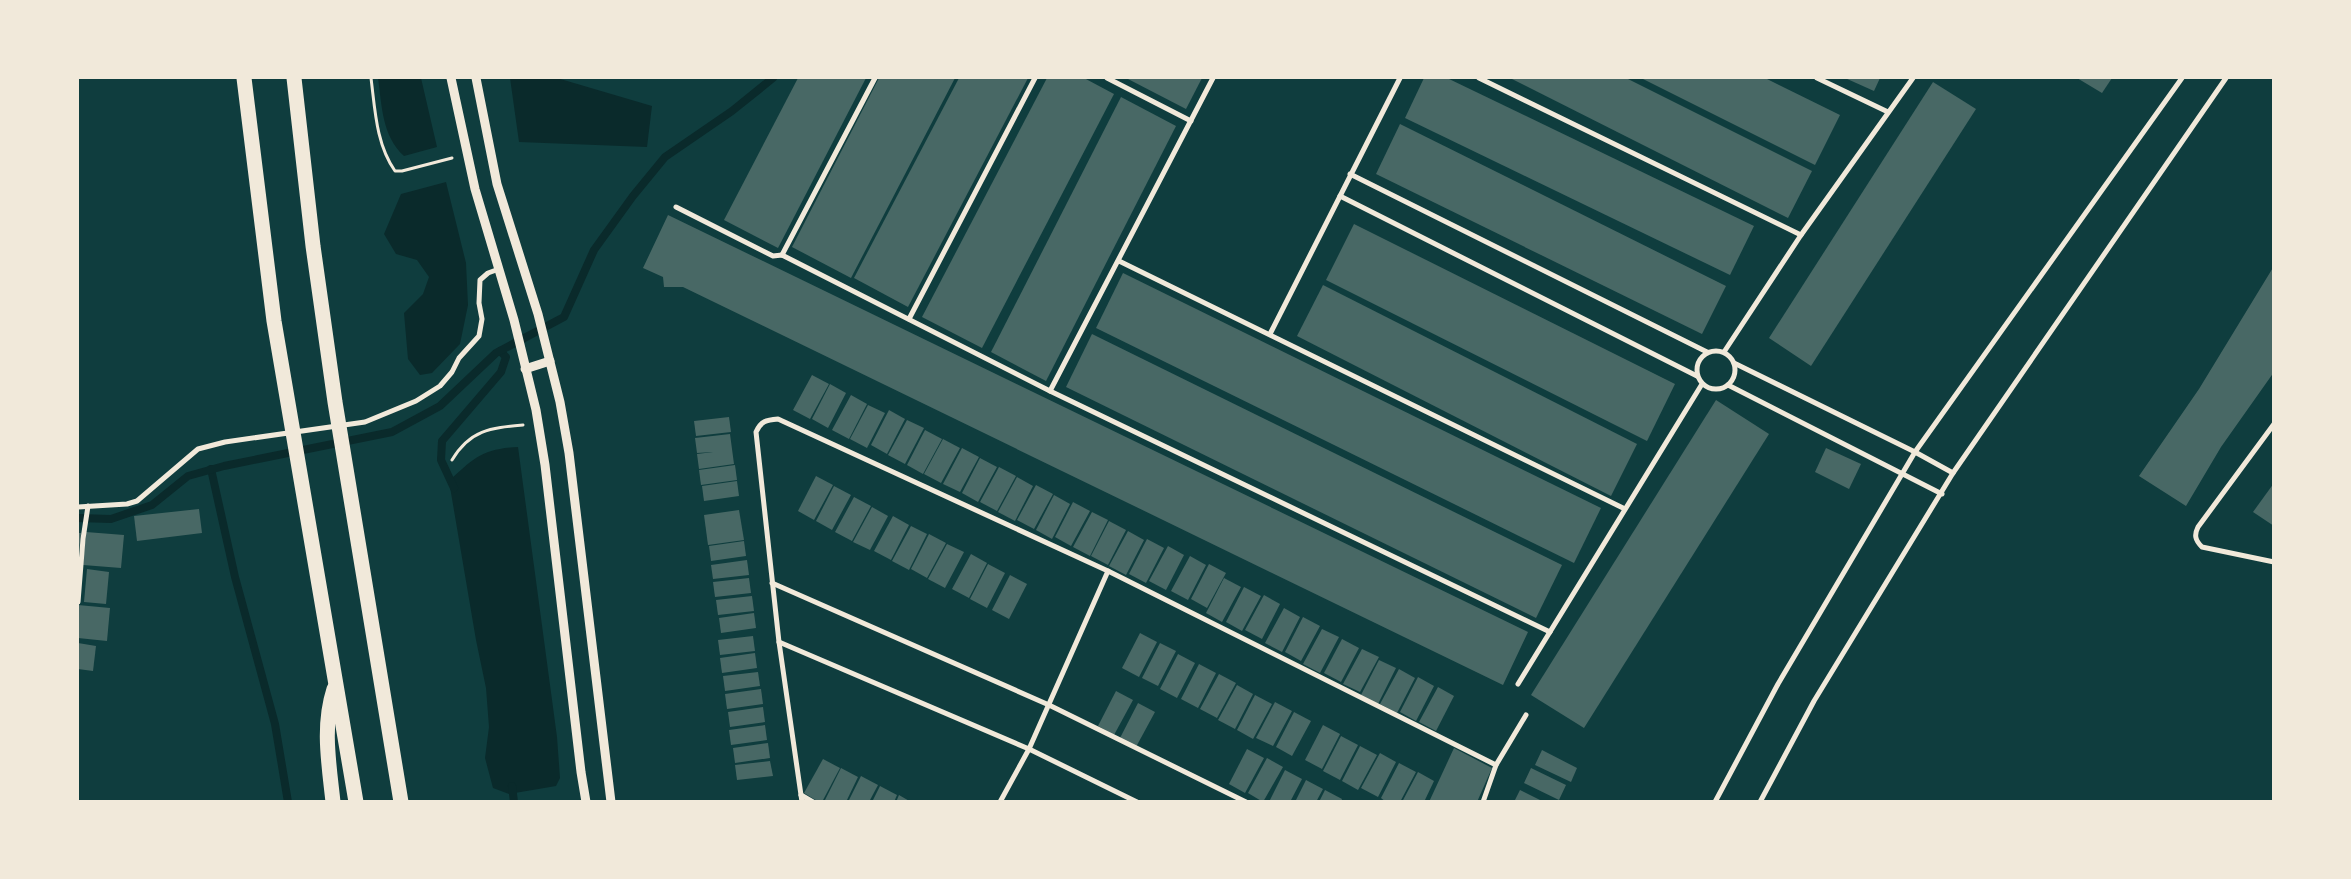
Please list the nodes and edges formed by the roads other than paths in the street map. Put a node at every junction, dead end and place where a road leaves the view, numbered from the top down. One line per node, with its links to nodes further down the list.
1 (244, 78): 50 (highway)
2 (294, 78): 58 (highway)
3 (451, 78): 23 (street)
4 (476, 78): 28 (street)
5 (875, 78): 21 (street)
6 (1035, 78): 24 (street)
7 (1107, 78): 16 (street)
8 (1213, 78): 16 (street)
9 (1400, 78): 17 (street)
10 (1479, 78): 20 (street)
11 (1817, 78): 15 (street)
12 (1913, 78): 15 (street)
13 (2182, 78): 36 (street)
14 (2226, 78): 37 (street)
15 (1888, 112): 20 (street)
16 (1191, 121): 22 (street)
17 (1350, 174): 18 (street); 26 (street)
18 (1340, 196): 25 (street); 31 (street)
19 (676, 207): 21 (street)
20 (1801, 235): 27 (street)
21 (782, 255): 24 (street)
22 (1119, 261): 25 (street); 34 (street)
23 (499, 269): 30 (street); 40 (street)
24 (910, 319): 34 (street)
25 (1270, 334): 42 (street)
26 (1707, 352): 27 (street); 31 (street)
27 (1724, 352): 29 (street)
28 (550, 362): 30 (street); 60 (street)
29 (1734, 363): 33 (street); 36 (street)
30 (526, 369): 59 (street)
31 (1697, 376): 32 (street)
32 (1702, 384): 33 (street); 42 (street)
33 (1728, 385): 38 (street)
34 (1050, 391): 47 (street)
35 (2274, 424): 43 (street)
36 (1915, 452): 37 (street); 38 (street)
37 (1953, 473): 39 (street)
38 (1902, 475): 39 (street); 67 (street)
39 (1942, 494): 68 (street)
40 (88, 506): 41 (street); 46 (street)
41 (78, 507)
42 (1624, 508): 47 (street)
43 (2274, 562)
44 (1108, 571): 45 (street); 51 (street); 54 (street)
45 (772, 583): 48 (street); 51 (street)
46 (78, 602)
47 (1550, 632): 49 (street)
48 (779, 642): 53 (street); 55 (street)
49 (1518, 684)
50 (336, 685): 56 (highway); 57 (highway)
51 (1049, 705): 53 (street); 65 (street)
52 (1526, 715): 54 (street)
53 (1029, 749): 63 (street); 64 (street)
54 (1496, 765): 66 (street)
55 (800, 795): 61 (street); 62 (street)
56 (333, 802)
57 (356, 802)
58 (401, 802)
59 (586, 802)
60 (611, 802)
61 (802, 802)
62 (813, 802)
63 (1000, 802)
64 (1137, 802)
65 (1246, 802)
66 (1483, 802)
67 (1716, 802)
68 (1760, 802)

